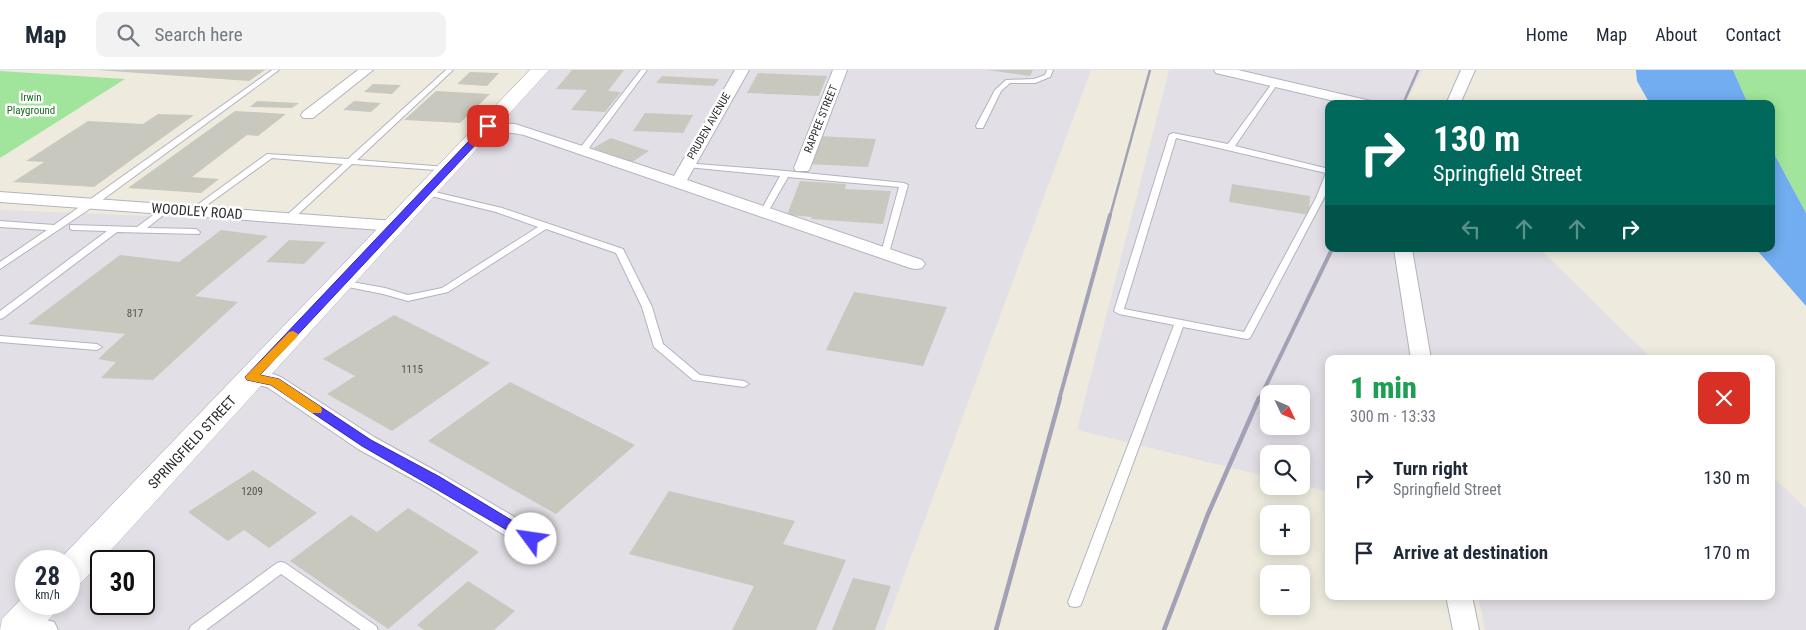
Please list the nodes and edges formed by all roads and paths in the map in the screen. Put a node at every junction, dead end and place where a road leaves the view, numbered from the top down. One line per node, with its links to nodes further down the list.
1 (276, 70): 29 (lane)
2 (366, 70): 14 (street)
3 (450, 70): 19 (lane)
4 (540, 70): 15 (main road, SPRINGFIELD STREET)
5 (644, 70): 18 (lane)
6 (742, 70): 20 (street, PRUDEN AVENUE)
7 (840, 70): 21 (street, RAPPEE STREET)
8 (1050, 70): 16 (lane)
9 (1221, 70): 11 (street)
10 (1468, 70): 13 (street)
11 (1275, 83): 12 (street); 17 (lane)
12 (1349, 100)
13 (1455, 100)
14 (308, 116)
15 (488, 126): 18 (street); 22 (main road, SPRINGFIELD STREET)
16 (980, 126)
17 (1230, 147): 23 (lane); 48 (lane)
18 (583, 150): 25 (street)
19 (350, 161): 22 (lane); 31 (lane); 33 (lane)
20 (686, 165): 24 (lane); 25 (street, PRUDEN AVENUE)
21 (802, 168)
22 (448, 169): 27 (main road, SPRINGFIELD STREET)
23 (1325, 171)
24 (786, 173): 32 (lane); 43 (lane)
25 (678, 182): 32 (street)
26 (1325, 184): 48 (lane)
27 (426, 192): 35 (main road, SPRINGFIELD STREET); 36 (lane)
28 (0, 197): 29 (street, WOODLEY ROAD)
29 (91, 204): 30 (street, WOODLEY ROAD); 38 (lane)
30 (167, 209): 31 (street, WOODLEY ROAD); 40 (lane)
31 (193, 211): 33 (street, WOODLEY ROAD)
32 (764, 212): 43 (street)
33 (289, 218): 35 (street, WOODLEY ROAD)
34 (0, 224): 38 (lane)
35 (395, 226): 46 (main road, SPRINGFIELD STREET)
36 (545, 226): 46 (lane); 53 (lane)
37 (73, 227): 39 (lane)
38 (55, 228): 45 (lane)
39 (115, 229): 40 (lane); 47 (lane)
40 (139, 230): 41 (lane)
41 (196, 232)
42 (1403, 252): 51 (street)
43 (885, 253): 44 (street)
44 (916, 264)
45 (0, 266)
46 (341, 283): 52 (main road, SPRINGFIELD STREET)
47 (0, 316)
48 (1180, 323): 57 (lane)
49 (0, 340): 50 (lane)
50 (97, 346)
51 (1420, 355)
52 (251, 377): 54 (street); 55 (main road, SPRINGFIELD STREET)
53 (744, 384)
54 (531, 539)
55 (80, 561)
56 (1461, 600): 60 (street)
57 (1075, 602)
58 (196, 630): 59 (lane)
59 (371, 630)
60 (1466, 630)

